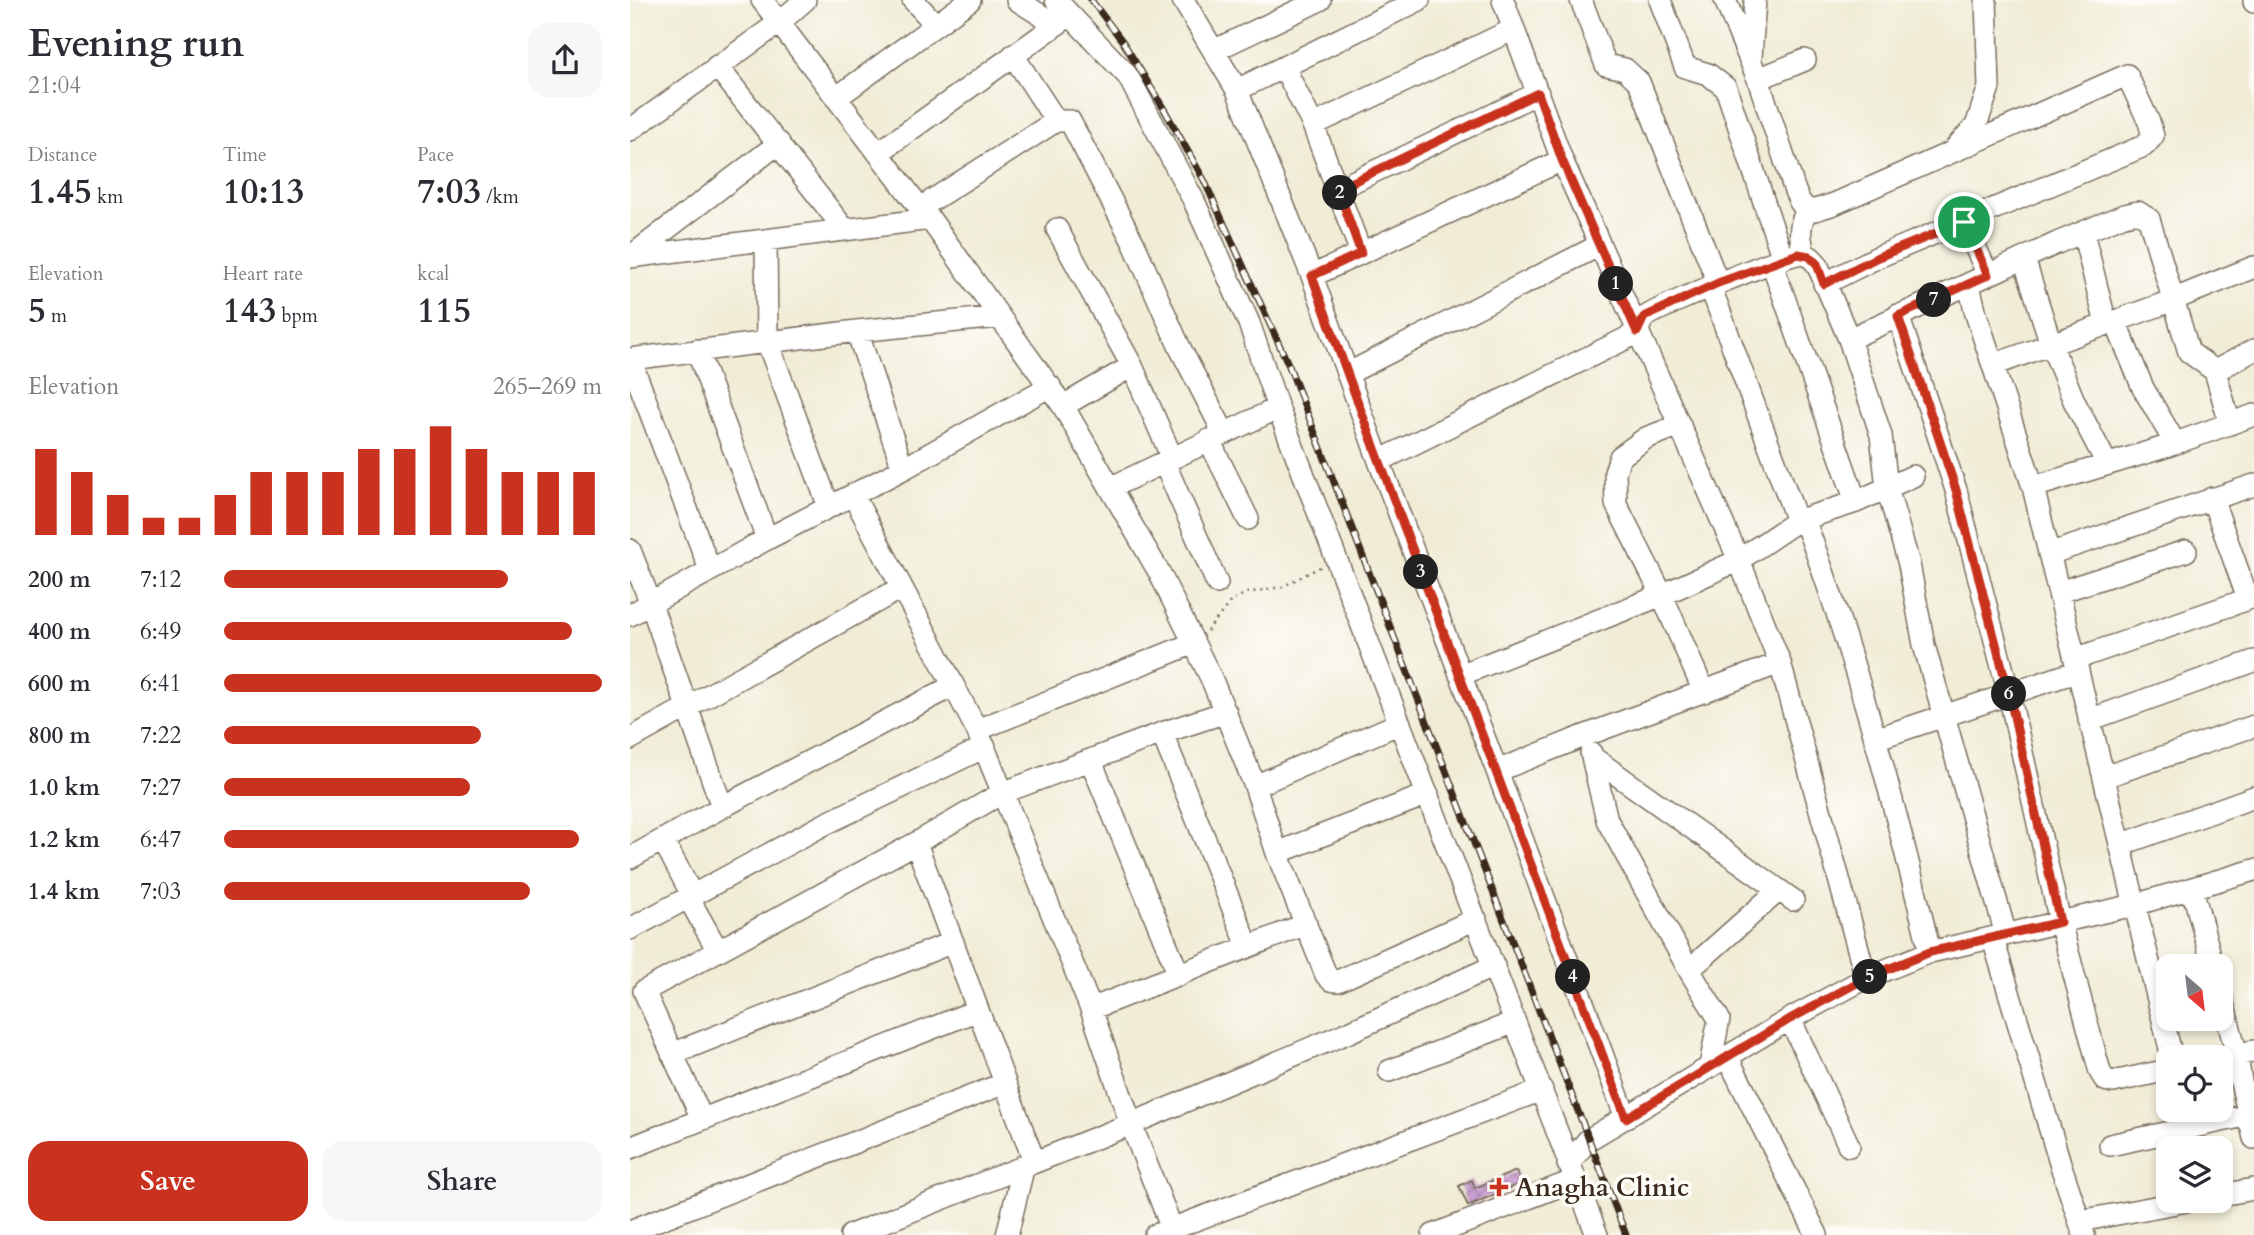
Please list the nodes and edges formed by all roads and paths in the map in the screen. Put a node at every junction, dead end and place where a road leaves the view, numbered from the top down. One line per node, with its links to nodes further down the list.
1 (762, 0): 16 (street)
2 (805, 0): 16 (street)
3 (913, 0): 17 (street)
4 (970, 0): 17 (street)
5 (1017, 0): 15 (street)
6 (1320, 0): 19 (street)
7 (1419, 0): 23 (street)
8 (1503, 0): 18 (street)
9 (1581, 0): 52 (street)
10 (1660, 0): 46 (street)
11 (1726, 0): 24 (street)
12 (1755, 0): 24 (street)
13 (1986, 0): 32 (street)
14 (1188, 1): 19 (street)
15 (1060, 13): 20 (street); 70 (street)
16 (780, 22): 22 (street); 27 (street)
17 (936, 25): 27 (street)
18 (1514, 29): 26 (street); 29 (street)
19 (1214, 50): 25 (street)
20 (1013, 55): 28 (street); 33 (street)
21 (1805, 60): 24 (street)
22 (717, 66): 30 (street); 31 (street)
23 (1284, 66): 25 (street); 29 (street)
24 (1754, 71): 36 (street)
25 (1237, 90): 49 (street)
26 (1538, 93): 34 (street); 35 (street)
27 (836, 98): 33 (street)
28 (1056, 121): 37 (street); 73 (street)
29 (1312, 125): 35 (street)
30 (630, 130)
31 (779, 143): 40 (street); 45 (street)
32 (1952, 151): 36 (street); 38 (street)
33 (878, 153): 37 (street)
34 (1562, 160): 43 (street); 44 (street)
35 (1338, 189): 44 (street)
36 (1807, 209): 46 (street)
37 (925, 214): 40 (street); 55 (street)
38 (1964, 222): 50 (street); 51 (street)
39 (1057, 229): 65 (street)
40 (845, 230): 42 (street)
41 (2083, 232): 47 (street); 53 (street); 56 (street)
42 (766, 240): 45 (street); 60 (street)
43 (1600, 246): 58 (street); 67 (street)
44 (1361, 253): 49 (street)
45 (630, 257)
46 (1787, 259): 51 (street); 52 (street); 86 (street)
47 (2024, 259): 50 (street); 61 (street)
48 (2254, 267): 53 (street)
49 (1312, 276): 67 (street)
50 (1978, 280): 54 (street); 64 (street)
51 (1824, 284): 59 (street)
52 (1714, 286): 58 (street); 89 (street)
53 (2175, 299): 56 (street); 66 (street)
54 (1898, 316): 59 (street); 111 (street)
55 (999, 317): 57 (street); 68 (street)
56 (2111, 323): 61 (street); 74 (street)
57 (857, 331): 60 (street); 78 (street)
58 (1637, 332): 72 (street); 76 (street)
59 (1849, 339): 83 (street)
60 (767, 341): 62 (street); 87 (street)
61 (2051, 344): 64 (street); 77 (street)
62 (697, 350): 90 (street); 96 (street)
63 (2254, 350): 66 (street)
64 (1993, 365): 82 (street)
65 (1132, 366): 69 (street); 75 (street)
66 (2215, 371): 71 (street)
67 (1347, 374): 76 (street)
68 (1050, 386): 69 (street); 78 (street)
69 (1063, 405): 81 (street)
70 (1278, 408): 73 (street); 95 (street)
71 (2246, 423): 74 (street)
72 (1680, 425): 94 (street); 100 (street)
73 (1217, 437): 75 (street); 88 (street)
74 (2175, 443): 77 (street)
75 (1168, 460): 81 (street); 97 (street)
76 (1379, 461): 108 (street)
77 (2108, 464): 82 (street)
78 (903, 469): 84 (street)
79 (1913, 476): 83 (street)
80 (2254, 485): 85 (street)
81 (1112, 487): 104 (street)
82 (2033, 487): 93 (street)
83 (1887, 488): 86 (street); 114 (street)
84 (853, 495): 87 (street); 98 (street)
85 (2212, 498): 93 (street); 101 (street)
86 (1856, 502): 89 (street)
87 (829, 506): 90 (street)
88 (1248, 519)
89 (1801, 520): 94 (street); 122 (street)
90 (768, 538): 96 (street)
91 (630, 550): 102 (street)
92 (2186, 551): 99 (street)
93 (2049, 554): 99 (street)
94 (1739, 560): 100 (street); 106 (street)
95 (1339, 562): 104 (path); 116 (street)
96 (710, 570): 102 (street)
97 (1217, 583)
98 (901, 588): 109 (street); 112 (street)
99 (2059, 592): 107 (street)
100 (1662, 595): 108 (street); 110 (street)
101 (2251, 598): 107 (street)
102 (651, 604): 103 (street); 112 (street)
103 (630, 615)
104 (1194, 643): 113 (street); 120 (street)
105 (2254, 661): 115 (street)
106 (1780, 663): 110 (street); 154 (street)
107 (2076, 665): 111 (street); 115 (street)
108 (1460, 675): 125 (street)
109 (953, 686): 120 (street); 131 (street)
110 (1704, 692): 119 (street)
111 (2009, 694): 114 (street); 142 (street)
112 (688, 708): 121 (street); 131 (street)
113 (1226, 712): 118 (street); 127 (street)
114 (1943, 718): 122 (street); 145 (street)
115 (2090, 720): 126 (street)
116 (1400, 723): 127 (street); 129 (street)
117 (2254, 726): 126 (street)
118 (1162, 733): 124 (street); 147 (street)
119 (1584, 736): 123 (street); 125 (street)
120 (981, 738): 128 (street); 139 (street)
121 (630, 739)
122 (1875, 739): 149 (street)
123 (1592, 757): 152 (street); 152 (street)
124 (1091, 761): 128 (street); 153 (street)
125 (1497, 772): 169 (street)
126 (2104, 777): 134 (street)
127 (1255, 786): 135 (street)
128 (1002, 793): 133 (street); 155 (street)
129 (1428, 794): 135 (street); 141 (street)
130 (2254, 797): 134 (street)
131 (722, 807): 132 (street)
132 (663, 840): 136 (street); 139 (street)
133 (916, 843): 146 (street); 148 (street)
134 (2120, 845): 140 (street)
135 (1277, 853): 143 (street)
136 (630, 858)
137 (2252, 878): 138 (street)
138 (2192, 888): 140 (street); 150 (street)
139 (690, 896): 144 (street); 148 (street)
140 (2134, 905): 142 (street); 160 (street)
141 (1476, 919): 143 (street); 151 (street)
142 (2060, 922): 145 (street); 165 (street)
143 (1306, 924): 147 (street)
144 (630, 929)
145 (1999, 937): 149 (street); 181 (street)
146 (953, 942): 156 (street); 161 (street)
147 (1248, 946): 153 (street)
148 (718, 951): 161 (street)
149 (1930, 952): 154 (street)
150 (2210, 954)
151 (1494, 967): 158 (street); 171 (street)
152 (1689, 970): 163 (street)
153 (1179, 975): 155 (street)
154 (1866, 978): 157 (street)
155 (1091, 1009): 171 (street)
156 (978, 1010): 166 (street); 170 (street)
157 (1790, 1019): 163 (street); 174 (street)
158 (1516, 1022): 164 (street); 167 (street)
159 (2231, 1031): 162 (street)
160 (2169, 1045)
161 (672, 1054): 170 (street)
162 (2237, 1055): 168 (street)
163 (1718, 1061): 169 (street); 188 (street)
164 (1389, 1071)
165 (2156, 1073)
166 (1005, 1083): 176 (street); 182 (street)
167 (1542, 1090): 177 (street); 183 (street)
168 (2249, 1115): 172 (street); 173 (street)
169 (1626, 1118): 177 (street)
170 (702, 1119): 175 (street)
171 (1131, 1124): 176 (street); 183 (street)
172 (2254, 1138)
173 (2110, 1145)
174 (1849, 1146)
175 (630, 1148)
176 (1029, 1163): 184 (street); 185 (street)
177 (1571, 1172): 186 (street); 187 (street)
178 (2254, 1189): 179 (street)
179 (2233, 1193)
180 (2156, 1209): 181 (street)
181 (2082, 1228)
182 (630, 1231)
183 (1164, 1232)
184 (851, 1235)
185 (1007, 1235)
186 (1433, 1235)
187 (1597, 1235)
188 (1817, 1235)

